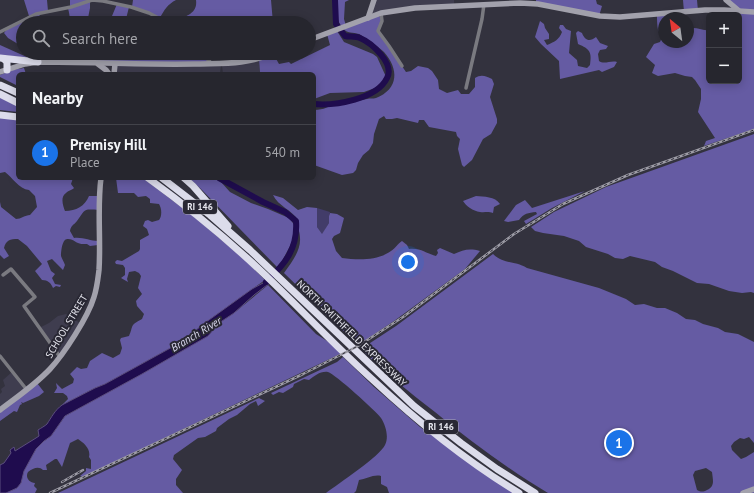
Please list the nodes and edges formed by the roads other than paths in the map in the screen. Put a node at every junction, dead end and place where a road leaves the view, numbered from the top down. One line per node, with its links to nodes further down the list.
1 (374, 0): 9 (main road)
2 (726, 0): 4 (main road)
3 (484, 4): 4 (main road); 6 (main road); 25 (street)
4 (738, 10): 5 (main road)
5 (754, 12)
6 (381, 13): 9 (main road); 20 (street)
7 (32, 16): 8 (street)
8 (155, 16)
9 (368, 18): 12 (main road)
10 (16, 25): 11 (street)
11 (0, 32)
12 (316, 37)
13 (2, 59): 16 (highway); 21 (highway)
14 (208, 60): 17 (street)
15 (255, 60): 17 (main road)
16 (38, 62): 18 (main road); 21 (main road)
17 (211, 63): 19 (main road)
18 (98, 64): 19 (main road); 22 (main road)
19 (115, 64): 23 (main road)
20 (402, 66)
21 (3, 71)
22 (108, 72)
23 (114, 72)
24 (0, 85): 26 (highway)
25 (466, 88)
26 (16, 92)
27 (0, 94): 28 (highway)
28 (16, 102)
29 (0, 115): 30 (highway)
30 (16, 117)
31 (101, 180): 38 (main road, SCHOOL STREET)
32 (151, 180): 42 (highway, NORTH SMITHFIELD EXPRESSWAY / RI 146)
33 (165, 180): 35 (highway, NORTH SMITHFIELD EXPRESSWAY / RI 146)
34 (186, 180): 35 (highway)
35 (236, 237): 43 (highway, NORTH SMITHFIELD EXPRESSWAY / RI 146)
36 (3, 275): 38 (street)
37 (0, 356): 39 (street)
38 (60, 357): 39 (main road, SCHOOL STREET)
39 (27, 390): 40 (main road, SCHOOL STREET)
40 (0, 410)
41 (754, 489): 44 (main road)
42 (519, 493)
43 (535, 493)
44 (743, 493)

